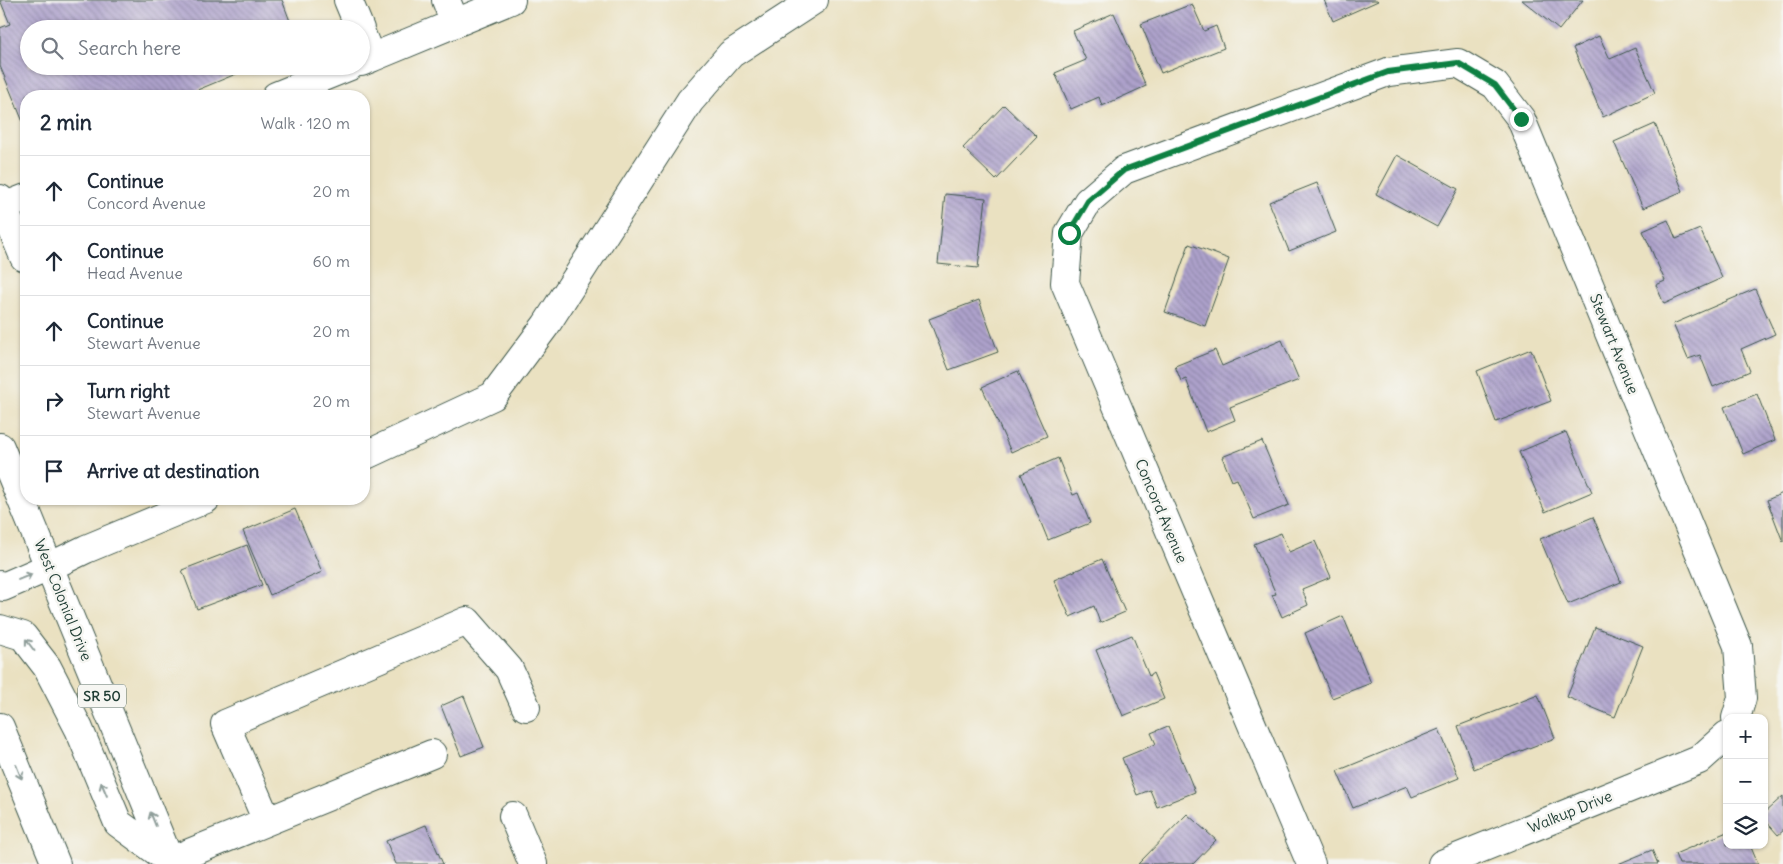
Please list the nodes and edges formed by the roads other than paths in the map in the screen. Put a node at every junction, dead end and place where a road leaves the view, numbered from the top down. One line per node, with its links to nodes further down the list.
1 (348, 0): 5 (main road)
2 (511, 0): 4 (main road)
3 (814, 0): 13 (main road)
4 (451, 11): 6 (main road)
5 (356, 20)
6 (370, 57)
7 (328, 75): 8 (main road)
8 (291, 90)
9 (1124, 170): 21 (main road, Stewart Avenue); 30 (main road, Concord Avenue)
10 (10, 201): 11 (main road)
11 (20, 241)
12 (0, 447): 14 (main road, West Colonial Drive / SR 50)
13 (370, 453)
14 (20, 496)
15 (24, 505): 17 (main road, West Colonial Drive / SR 50)
16 (192, 505): 17 (main road)
17 (49, 567): 18 (main road, one-way to 17); 27 (main road, West Colonial Drive / SR 50, one-way to 17)
18 (0, 585)
19 (0, 629): 27 (main road, one-way to 19)
20 (526, 707): 26 (main road)
21 (1737, 714)
22 (0, 726): 28 (main road, one-way to 28)
23 (1723, 738): 31 (main road, Walkup Drive)
24 (432, 754): 26 (main road)
25 (513, 816): 29 (main road)
26 (267, 821): 27 (main road)
27 (171, 862)
28 (56, 864)
29 (533, 864)
30 (1311, 864)
31 (1442, 864)

